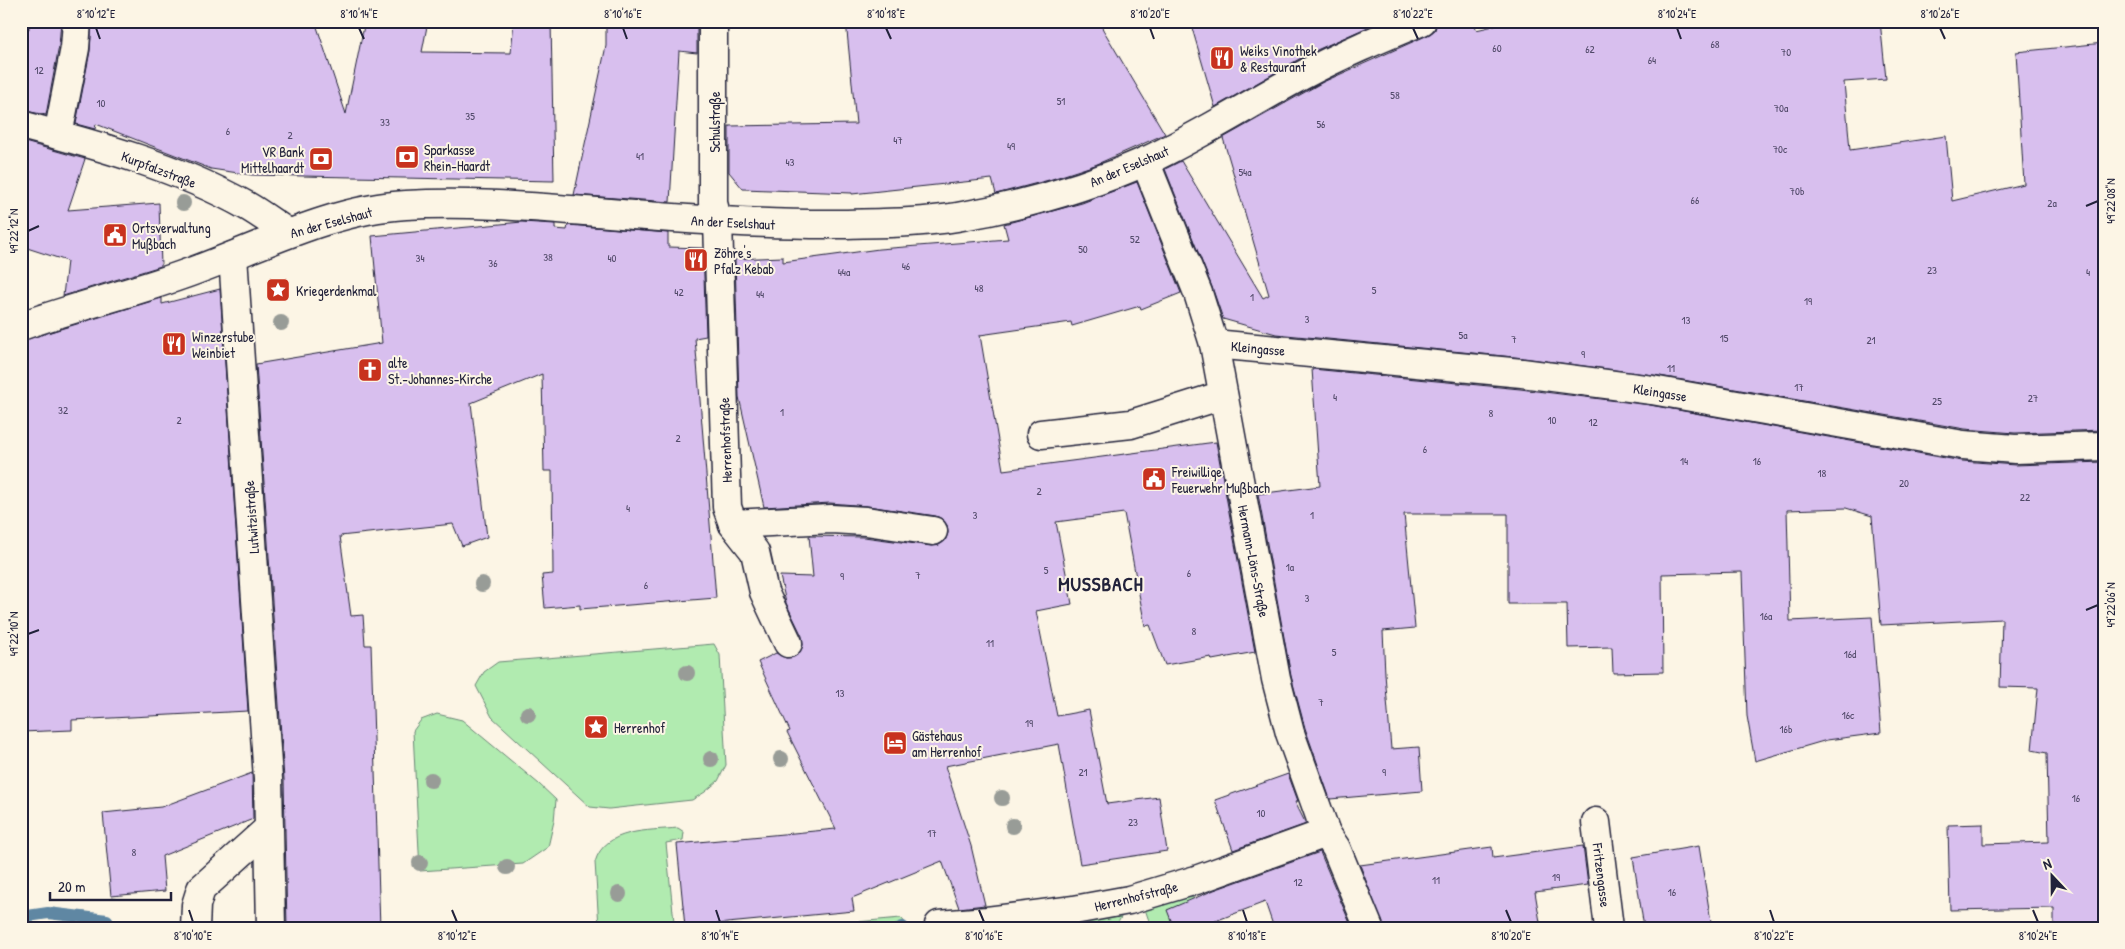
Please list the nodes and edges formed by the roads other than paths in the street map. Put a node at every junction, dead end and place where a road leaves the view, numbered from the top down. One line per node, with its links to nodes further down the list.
1 (77, 21): 5 (street)
2 (713, 21): 7 (street, Schulstraße)
3 (1422, 21): 6 (street, An der Eselshaut)
4 (21, 125): 5 (street, Kurpfalzstraße)
5 (58, 135): 8 (street, Kurpfalzstraße)
6 (1145, 161): 7 (street, An der Eselshaut); 11 (street, Hermann-Löns-Straße)
7 (718, 222): 8 (street, An der Eselshaut); 15 (street, Herrenhofstraße)
8 (288, 233): 9 (street, An der Eselshaut)
9 (233, 256): 10 (street, An der Eselshaut); 19 (street, Lutwitzistraße)
10 (21, 326)
11 (1214, 344): 12 (street, Hermann-Löns-Straße); 14 (street, Kleingasse)
12 (1223, 395): 13 (street); 20 (street, Hermann-Löns-Straße)
13 (1041, 434)
14 (2104, 446)
15 (733, 524): 16 (street); 17 (street, Herrenhofstraße)
16 (933, 531)
17 (788, 642)
18 (1596, 822): 25 (street, Fritzengasse)
19 (269, 828): 22 (street); 23 (street, Lutwitzistraße)
20 (1326, 833): 21 (street, Herrenhofstraße); 24 (street, Hermann-Löns-Straße)
21 (938, 924)
22 (196, 928)
23 (272, 928)
24 (1369, 928)
25 (1609, 928)

